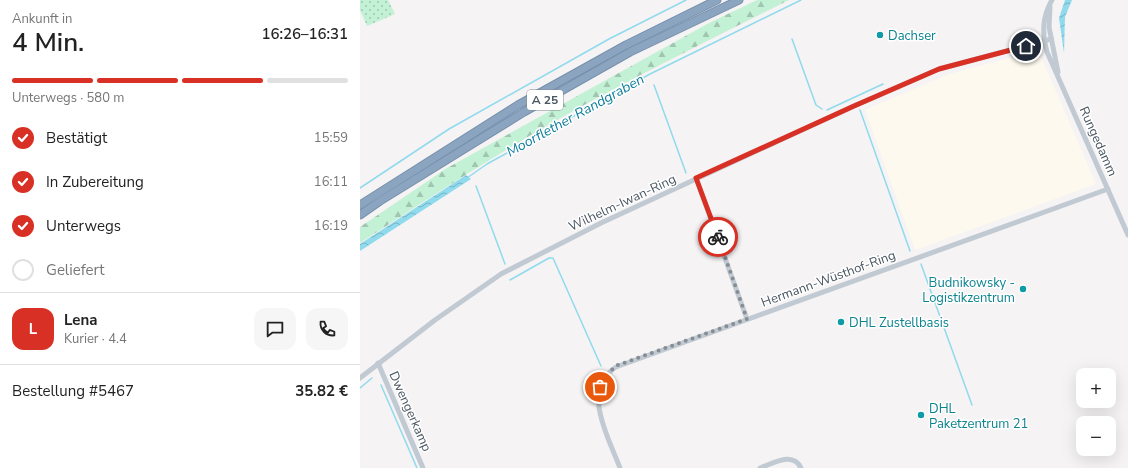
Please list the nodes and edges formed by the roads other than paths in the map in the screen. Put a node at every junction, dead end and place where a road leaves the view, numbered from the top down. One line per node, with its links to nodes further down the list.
1 (717, 0): 9 (highway, A 25)
2 (739, 0): 10 (highway, A 25)
3 (1052, 0): 4 (street, Rungedamm); 5 (street, Rungedamm)
4 (1051, 40): 5 (street, Wilhelm-Iwan-Ring); 6 (street, Rungedamm)
5 (1044, 41): 6 (street, Rungedamm); 7 (street, Wilhelm-Iwan-Ring)
6 (1060, 79): 8 (street, Rungedamm)
7 (696, 178): 12 (street); 13 (street, Wilhelm-Iwan-Ring)
8 (1108, 189): 11 (street, Rungedamm); 12 (street, Hermann-Wüsthof-Ring)
9 (360, 205)
10 (360, 215)
11 (1128, 235)
12 (747, 319): 16 (street, Hermann-Wüsthof-Ring)
13 (378, 363): 14 (street, Wilhelm-Iwan-Ring); 15 (street, Dwengerkamp)
14 (360, 378)
15 (423, 468)
16 (620, 468)
17 (760, 468): 18 (street)
18 (801, 468)

